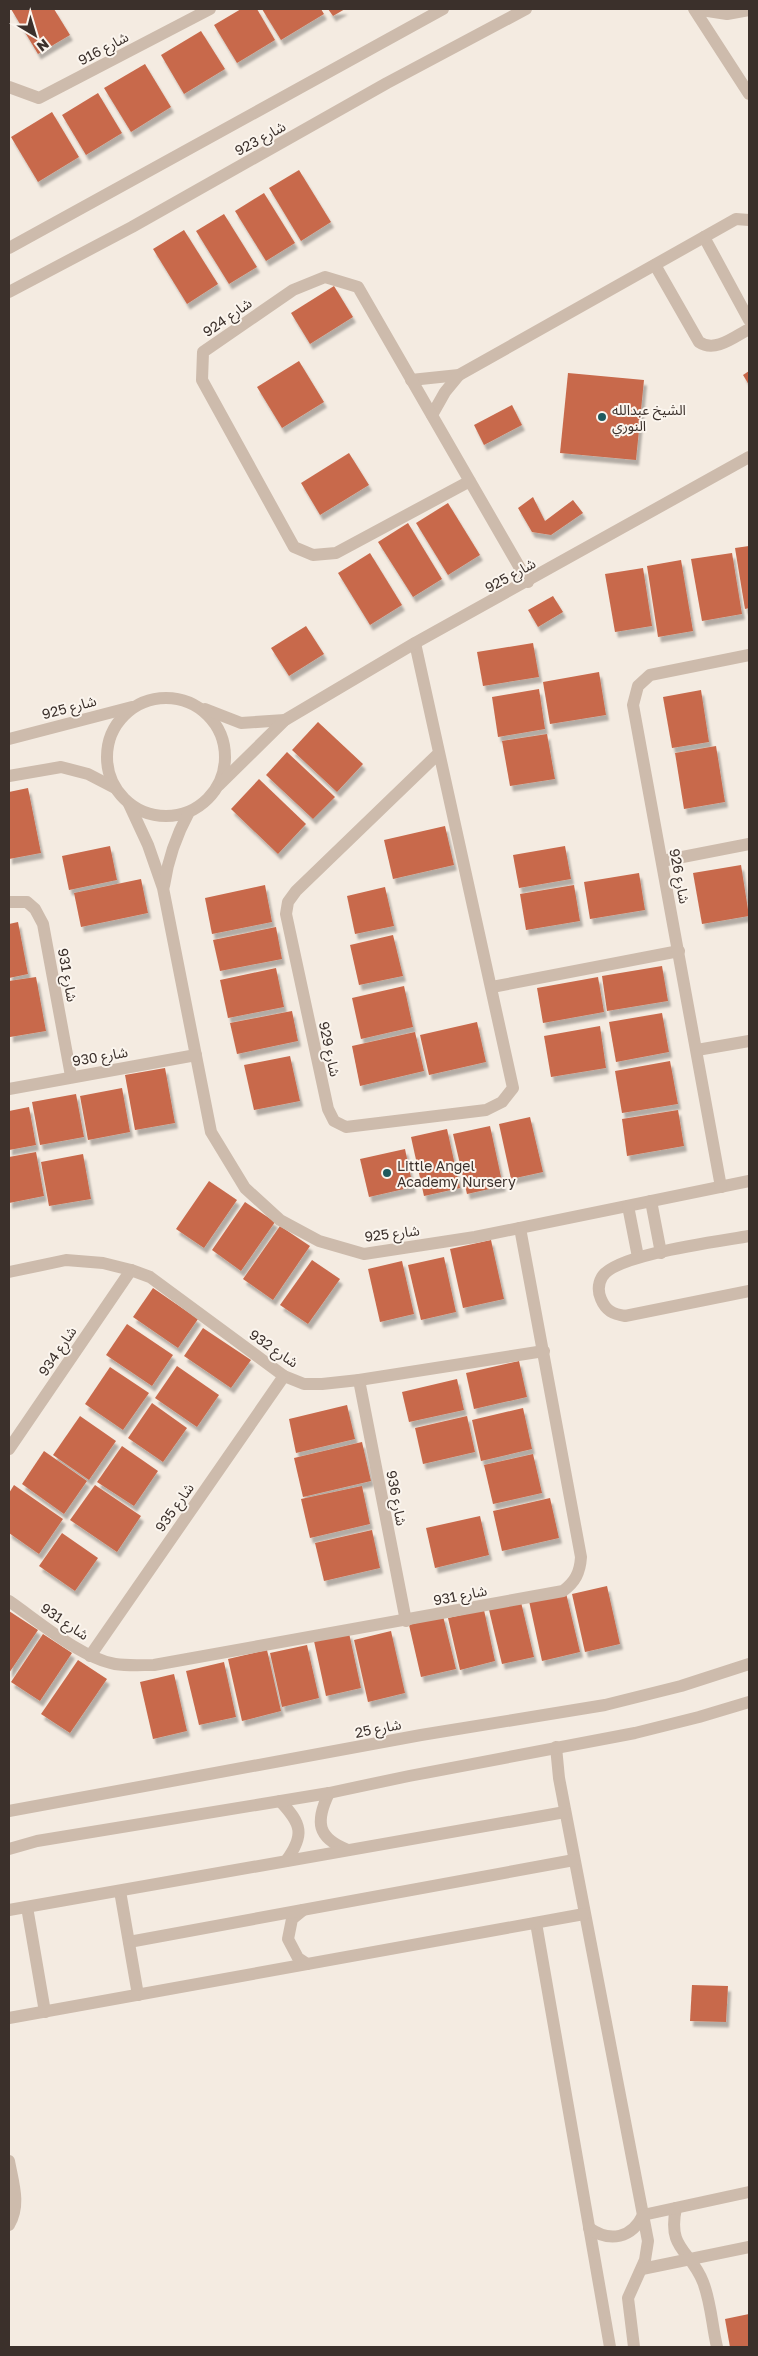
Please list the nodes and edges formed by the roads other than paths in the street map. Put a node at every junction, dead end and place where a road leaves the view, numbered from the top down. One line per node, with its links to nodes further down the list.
1 (210, 9): 6 (street, شارع 916)
2 (443, 9): 10 (street, شارع 923)
3 (526, 9): 12 (street, شارع 923)
4 (694, 9): 5 (street); 7 (street)
5 (749, 10)
6 (9, 87)
7 (749, 94)
8 (749, 220): 9 (street)
9 (704, 237): 11 (street); 13 (street)
10 (9, 248)
11 (656, 265): 14 (street); 15 (street)
12 (9, 292)
13 (749, 320)
14 (749, 329)
15 (459, 375): 16 (street); 17 (street)
16 (412, 380): 17 (street, شارع 924); 19 (street, شارع 924)
17 (432, 415): 19 (street, شارع 924)
18 (749, 457): 20 (street, شارع 925)
19 (470, 481): 20 (street, شارع 924)
20 (528, 582): 21 (street, شارع 925)
21 (415, 643): 25 (street, شارع 925); 27 (street, شارع 929)
22 (749, 655): 34 (street, شارع 926)
23 (192, 703): 24 (street); 25 (street, شارع 925); 29 (street)
24 (137, 706): 26 (street, شارع 925); 30 (street)
25 (285, 720): 29 (street, شارع 925)
26 (9, 739)
27 (439, 753): 38 (street, شارع 929); 38 (street, شارع 929)
28 (9, 776): 30 (street)
29 (219, 785): 32 (street)
30 (115, 788): 31 (street)
31 (129, 804): 32 (street); 35 (street, شارع 925)
32 (189, 812): 35 (street, شارع 925)
33 (749, 844): 34 (street)
34 (662, 861): 37 (street, شارع 926)
35 (164, 888): 41 (street, شارع 925)
36 (9, 902): 42 (street, شارع 931)
37 (679, 951): 38 (street); 40 (street, شارع 926)
38 (492, 987)
39 (749, 1041): 40 (street)
40 (697, 1050): 45 (street, شارع 926)
41 (196, 1055): 42 (street, شارع 930); 48 (street, شارع 925)
42 (70, 1076): 43 (street, شارع 930)
43 (9, 1089)
44 (749, 1181): 45 (street, شارع 925)
45 (721, 1187): 46 (street, شارع 925)
46 (651, 1201): 47 (street, شارع 925); 50 (street)
47 (628, 1206): 48 (street, شارع 925); 51 (street)
48 (520, 1228): 55 (street, شارع 931)
49 (749, 1236): 50 (street)
50 (661, 1252): 51 (street)
51 (638, 1257): 54 (street)
52 (131, 1270): 53 (street, شارع 932); 56 (street, شارع 932); 58 (street, شارع 934)
53 (9, 1272)
54 (749, 1291)
55 (544, 1351): 57 (street, شارع 932); 60 (street, شارع 931)
56 (284, 1376): 57 (street, شارع 932); 61 (street, شارع 935)
57 (359, 1380): 60 (street, شارع 936)
58 (9, 1450)
59 (9, 1601): 61 (street, شارع 931)
60 (406, 1621): 61 (street, شارع 931)
61 (90, 1656)
62 (749, 1664): 67 (street, شارع 25)
63 (749, 1702): 64 (street)
64 (556, 1747): 65 (street); 68 (street)
65 (329, 1793): 66 (street); 70 (street)
66 (280, 1801): 69 (street); 72 (street)
67 (9, 1811)
68 (565, 1812): 70 (street); 71 (street)
69 (9, 1848)
70 (348, 1850): 72 (street)
71 (574, 1860): 76 (street); 77 (street)
72 (286, 1861): 73 (street)
73 (120, 1891): 74 (street); 79 (street)
74 (27, 1907): 75 (street); 82 (street)
75 (9, 1910)
76 (303, 1910): 79 (street); 80 (street)
77 (584, 1914): 78 (street); 87 (street)
78 (536, 1922): 80 (street); 89 (street)
79 (129, 1942): 81 (street)
80 (307, 1964): 81 (street)
81 (138, 1995): 82 (street)
82 (45, 2012): 83 (street)
83 (9, 2018)
84 (9, 2161): 88 (street)
85 (749, 2192): 86 (street)
86 (676, 2208): 87 (street); 91 (street)
87 (643, 2215): 89 (street); 92 (street)
88 (9, 2225)
89 (589, 2228): 93 (street)
90 (749, 2247): 91 (street)
91 (688, 2259): 92 (street); 95 (street)
92 (642, 2269): 94 (street)
93 (610, 2347)
94 (634, 2347)
95 (716, 2347)

